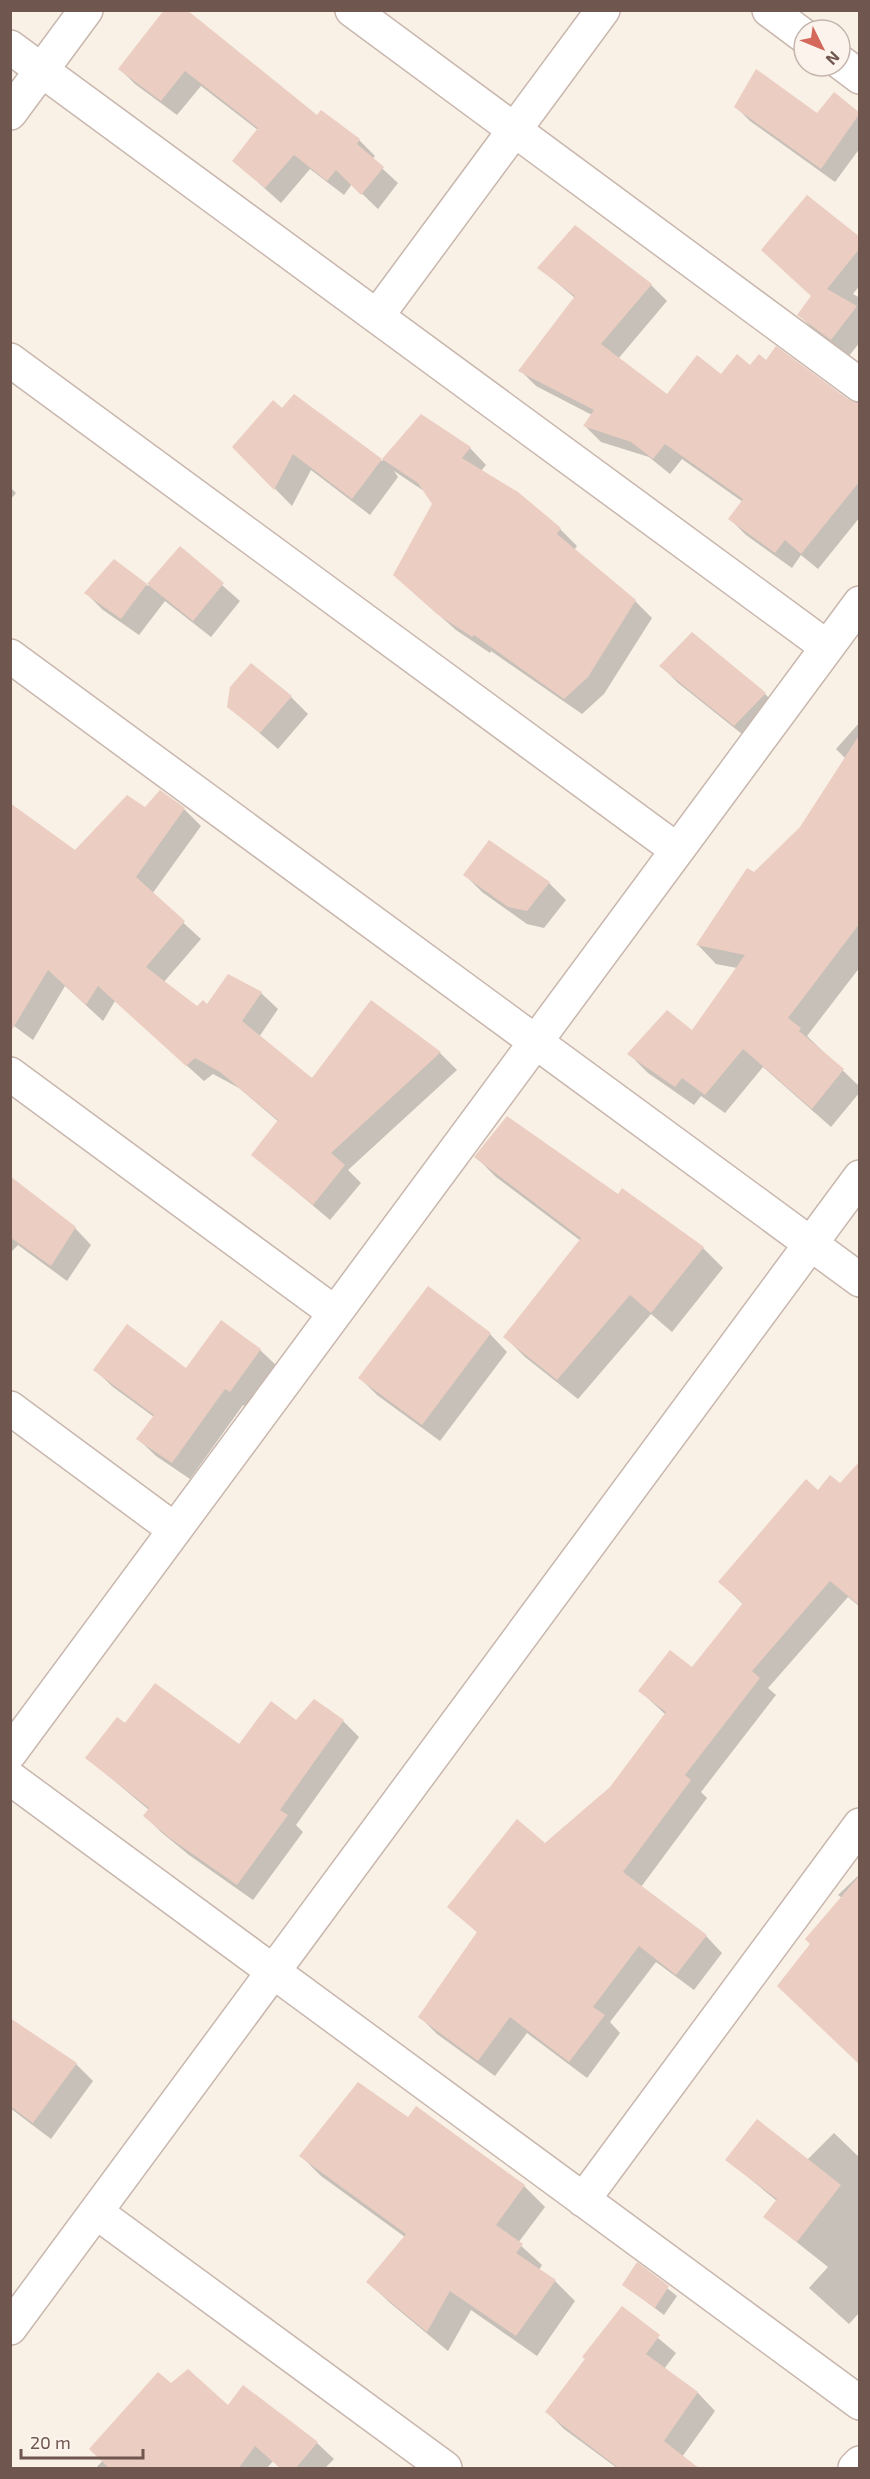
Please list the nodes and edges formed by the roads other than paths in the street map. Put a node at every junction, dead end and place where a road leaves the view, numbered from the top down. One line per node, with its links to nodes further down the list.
1 (86, 10): 7 (street)
2 (352, 10): 9 (street)
3 (603, 10): 9 (street)
4 (770, 10): 5 (street)
5 (792, 27)
6 (10, 47): 7 (street)
7 (42, 70): 8 (street); 10 (street)
8 (10, 113)
9 (514, 130): 10 (street); 12 (street)
10 (377, 316): 14 (street)
11 (10, 360): 16 (street)
12 (860, 385)
13 (860, 603): 14 (street)
14 (827, 647): 16 (street)
15 (10, 656): 17 (street)
16 (677, 850): 17 (street)
17 (536, 1041): 20 (street); 22 (street)
18 (10, 1074): 22 (street)
19 (860, 1178): 20 (street)
20 (810, 1244): 21 (street); 28 (street)
21 (860, 1280)
22 (335, 1313): 24 (street)
23 (10, 1408): 24 (street)
24 (175, 1530): 25 (street)
25 (10, 1753)
26 (10, 1778): 28 (street)
27 (860, 1825): 29 (street)
28 (273, 1971): 29 (street); 30 (street)
29 (583, 2199): 32 (street)
30 (96, 2212): 31 (street); 34 (street)
31 (10, 2328)
32 (860, 2403)
33 (860, 2463): 35 (street)
34 (445, 2469)
35 (855, 2469)

